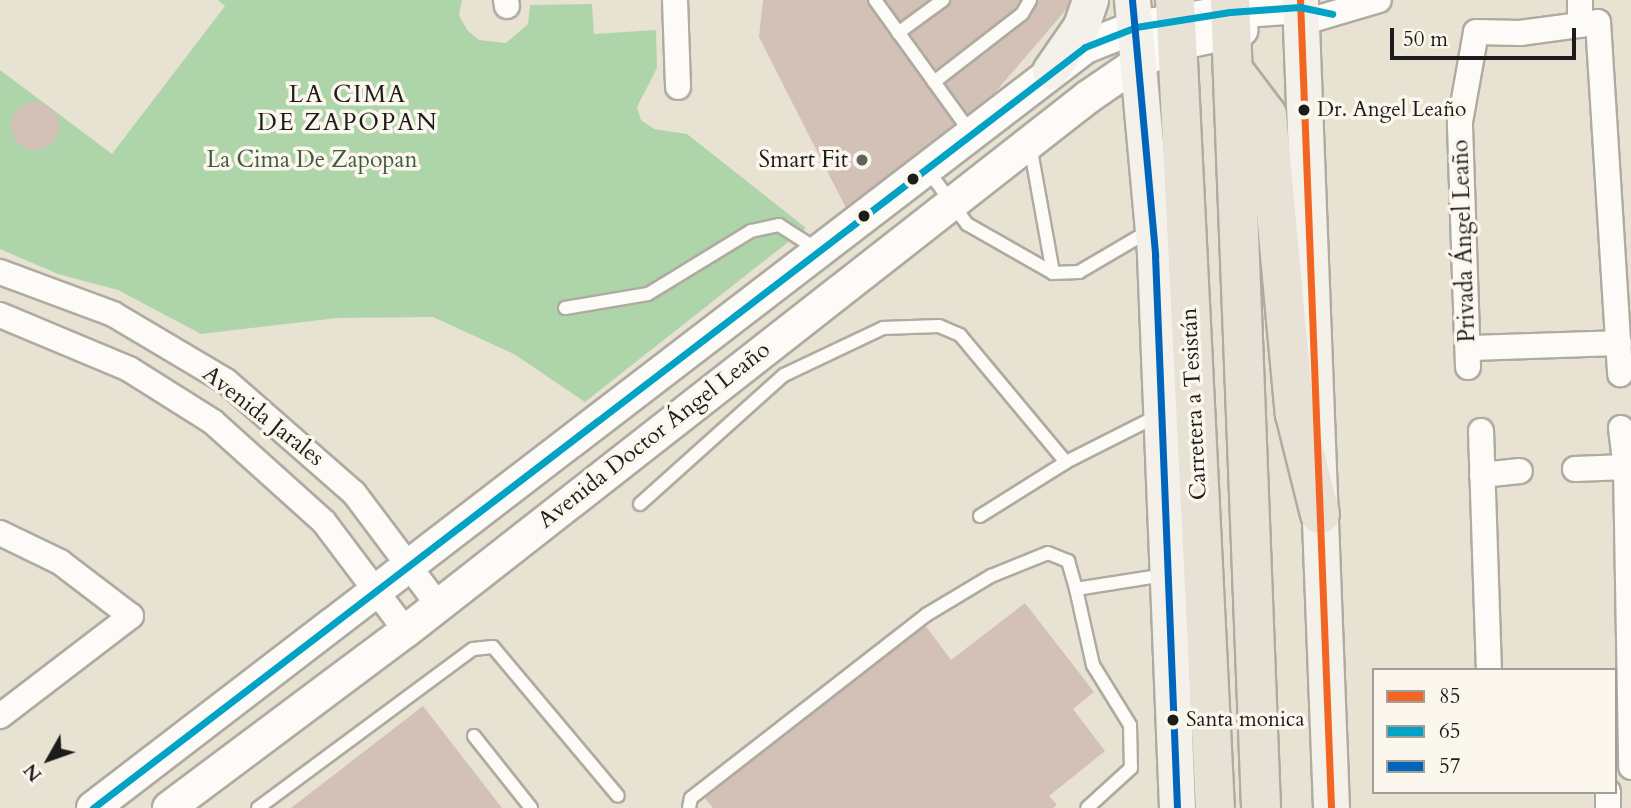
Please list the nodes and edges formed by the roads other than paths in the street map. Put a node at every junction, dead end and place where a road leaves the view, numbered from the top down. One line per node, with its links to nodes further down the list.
1 (675, 0): 18 (street)
2 (875, 0): 13 (lane)
3 (943, 0): 13 (lane)
4 (1030, 0): 17 (lane)
5 (1090, 0): 16 (main road)
6 (1378, 0): 8 (street)
7 (1580, 0): 12 (street)
8 (1308, 11): 10 (street, Avenida Doctor Ángel Leaño); 41 (main road)
9 (1134, 14): 11 (street, Avenida Doctor Ángel Leaño); 14 (main road); 16 (street, Avenida Doctor Ángel Leaño)
10 (1231, 14): 11 (street, Avenida Doctor Ángel Leaño); 15 (main road)
11 (1176, 21): 14 (street, Avenida Doctor Ángel Leaño); 63 (main road, Carretera a Tesistán)
12 (1580, 25): 30 (street); 30 (street, Privada Ángel Leaño)
13 (898, 33): 17 (lane)
14 (1139, 62): 20 (street, Avenida Doctor Ángel Leaño); 23 (main road)
15 (1233, 70): 41 (main road); 64 (main road)
16 (1050, 71): 19 (street, Avenida Doctor Ángel Leaño)
17 (934, 82): 19 (lane)
18 (678, 87)
19 (972, 136): 21 (street, Avenida Doctor Ángel Leaño)
20 (1030, 145): 22 (street, Avenida Doctor Ángel Leaño); 27 (lane)
21 (927, 169): 22 (lane); 24 (street, Avenida Doctor Ángel Leaño)
22 (952, 204): 26 (street, Avenida Doctor Ángel Leaño); 27 (lane)
23 (1153, 229): 27 (lane); 32 (main road)
24 (829, 246): 26 (street); 28 (lane); 44 (street, Avenida Doctor Ángel Leaño)
25 (0, 272): 44 (street, Avenida Jarales)
26 (862, 272): 48 (street, Avenida Doctor Ángel Leaño)
27 (1053, 273)
28 (565, 308)
29 (0, 315): 47 (street, Avenida Jarales)
30 (1619, 343): 31 (street)
31 (1620, 374)
32 (1161, 414): 35 (lane); 45 (main road)
33 (1621, 428): 36 (street)
34 (1481, 431): 39 (street)
35 (1066, 462): 40 (lane); 42 (lane)
36 (1626, 467): 37 (street); 53 (street)
37 (1575, 469)
38 (1520, 471): 39 (street)
39 (1482, 475): 50 (street)
40 (640, 504)
41 (1320, 513): 65 (main road)
42 (981, 516)
43 (0, 533): 51 (street)
44 (411, 566): 47 (street, Avenida Doctor Ángel Leaño); 48 (street, Avenida Jarales)
45 (1168, 575): 46 (lane); 62 (main road)
46 (1076, 589): 60 (lane); 61 (lane)
47 (377, 592): 49 (street, Avenida Jarales); 56 (street, Avenida Doctor Ángel Leaño)
48 (438, 605): 49 (street, Avenida Doctor Ángel Leaño)
49 (406, 631): 57 (street, Avenida Doctor Ángel Leaño)
50 (1489, 668)
51 (0, 716)
52 (474, 736): 59 (lane)
53 (1630, 761): 54 (street)
54 (1631, 766)
55 (618, 796): 58 (lane)
56 (93, 808)
57 (169, 808)
58 (258, 808)
59 (531, 808)
60 (689, 808)
61 (1087, 808)
62 (1177, 808)
63 (1215, 808)
64 (1261, 808)
65 (1331, 808)

